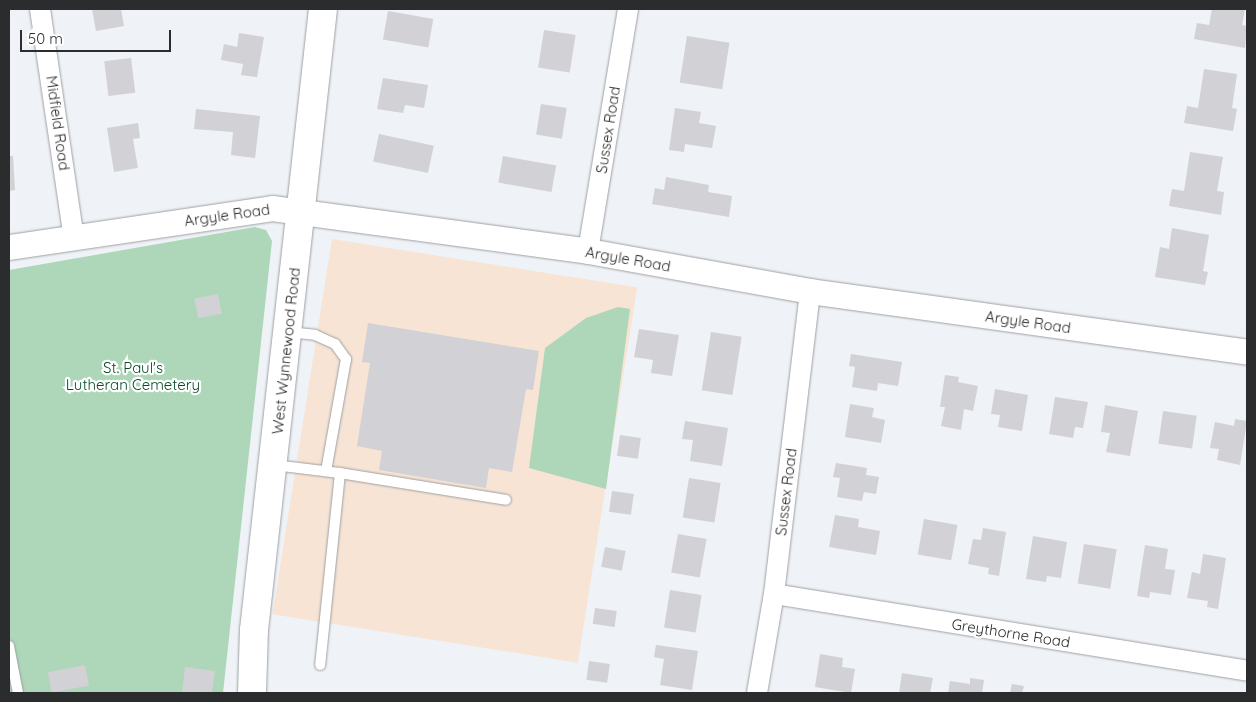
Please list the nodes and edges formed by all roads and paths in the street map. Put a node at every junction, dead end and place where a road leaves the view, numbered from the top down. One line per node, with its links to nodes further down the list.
1 (40, 9): 5 (street, Midfield Road)
2 (323, 9): 4 (main road, West Wynnewood Road)
3 (628, 9): 7 (street, Sussex Road)
4 (302, 210): 5 (street, Argyle Road); 7 (street, Argyle Road); 9 (main road, West Wynnewood Road)
5 (74, 238): 6 (street, Argyle Road)
6 (9, 247)
7 (588, 251): 8 (street, Argyle Road)
8 (810, 291): 10 (street, Argyle Road); 15 (street, Sussex Road)
9 (288, 332): 11 (main road, West Wynnewood Road); 12 (lane)
10 (1247, 352)
11 (273, 465): 12 (lane); 20 (main road, West Wynnewood Road)
12 (326, 471): 13 (lane)
13 (340, 473): 14 (lane); 17 (lane)
14 (506, 500)
15 (774, 594): 18 (street, Greythorne Road); 21 (street, Sussex Road)
16 (9, 646): 19 (lane)
17 (320, 665)
18 (1247, 671)
19 (18, 693)
20 (252, 693)
21 (757, 693)

